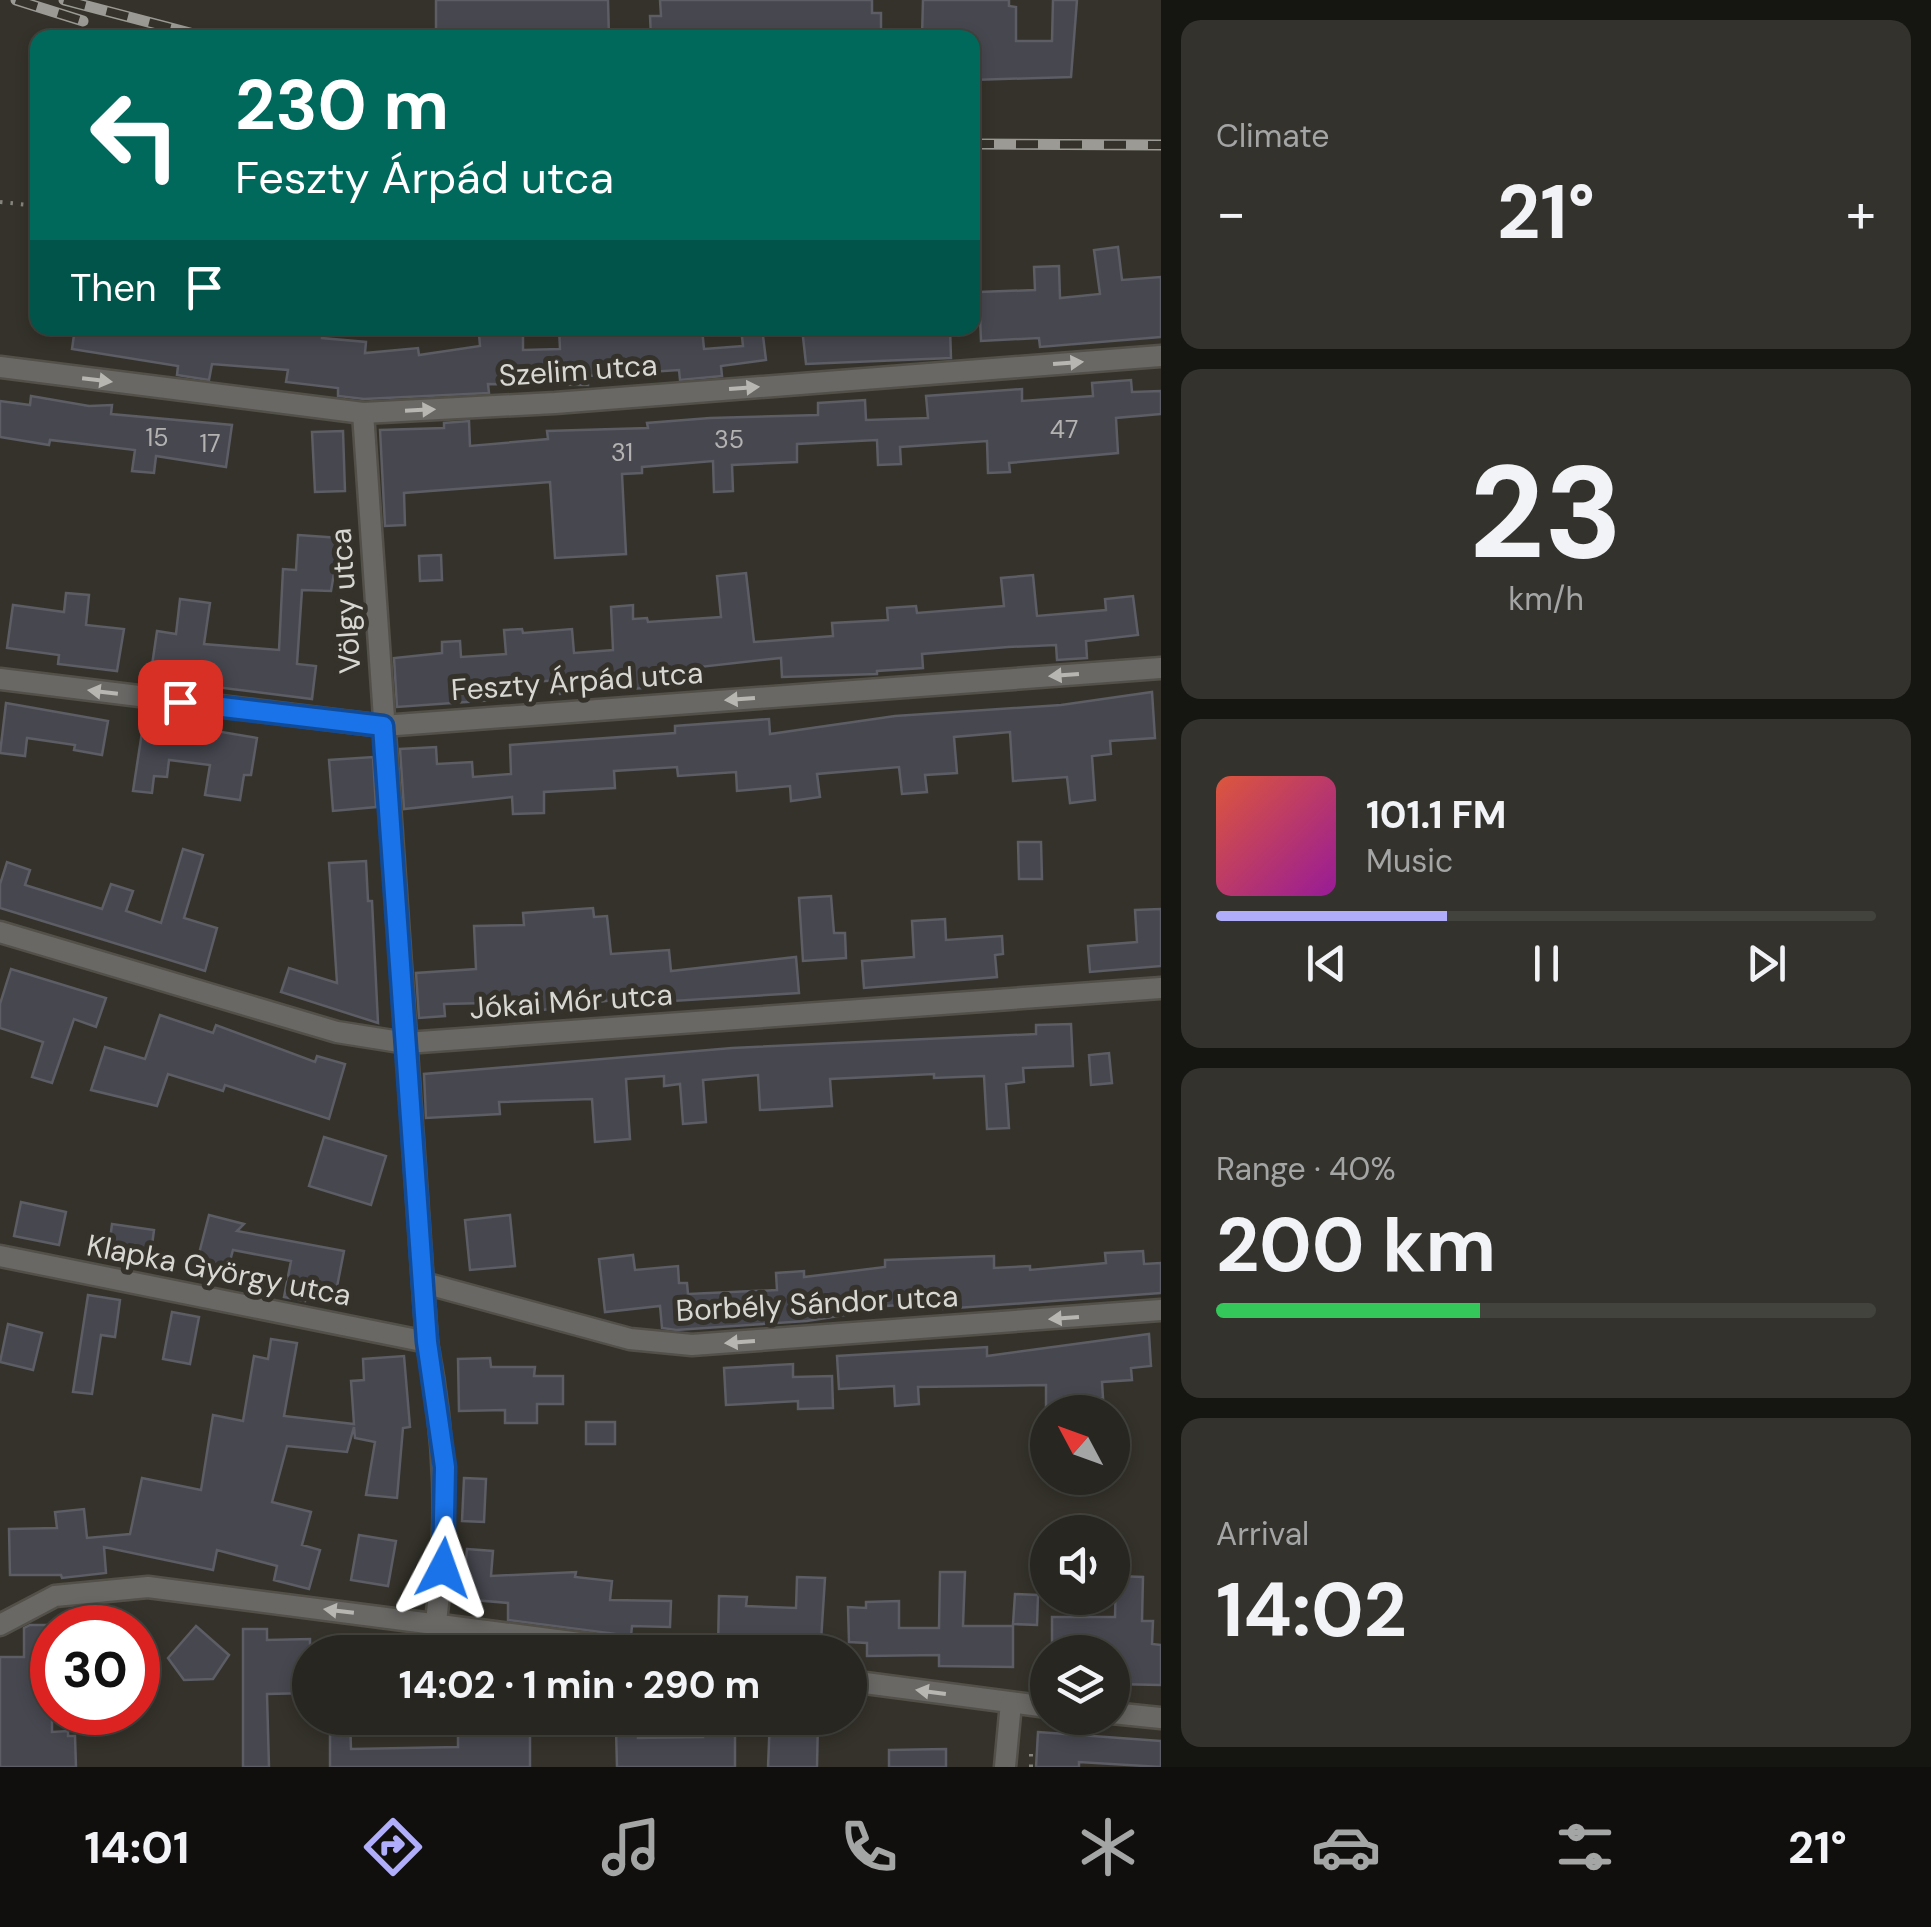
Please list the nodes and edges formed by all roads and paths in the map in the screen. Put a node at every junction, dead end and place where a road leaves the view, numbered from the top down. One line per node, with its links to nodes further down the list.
1 (0, 202): 2 (path)
2 (30, 205)
3 (1161, 356): 5 (street, Szelim utca, one-way to 3)
4 (0, 368): 5 (street, Szelim utca, one-way to 5)
5 (363, 413): 8 (street, Völgy utca)
6 (1161, 668): 8 (street, Feszty Árpád utca, one-way to 8)
7 (0, 678): 8 (street, Feszty Árpád utca, one-way to 7)
8 (383, 726): 11 (street, Völgy utca)
9 (0, 932): 11 (street, Jókai Mór utca)
10 (1161, 988): 11 (street, Jókai Mór utca)
11 (406, 1043): 13 (street, Völgy utca)
12 (0, 1256): 15 (street, Klapka György utca)
13 (424, 1283): 14 (street, Borbély Sándor utca, one-way to 13); 15 (street, Völgy utca)
14 (1161, 1310)
15 (427, 1342): 16 (street, Völgy utca)
16 (436, 1622): 17 (street, one-way to 17); 18 (street)
17 (0, 1624)
18 (529, 1635)
19 (867, 1683): 20 (street, one-way to 19)
20 (1011, 1704): 21 (street); 24 (street)
21 (1030, 1706)
22 (1130, 1715): 23 (street)
23 (1161, 1718)
24 (1005, 1767)

